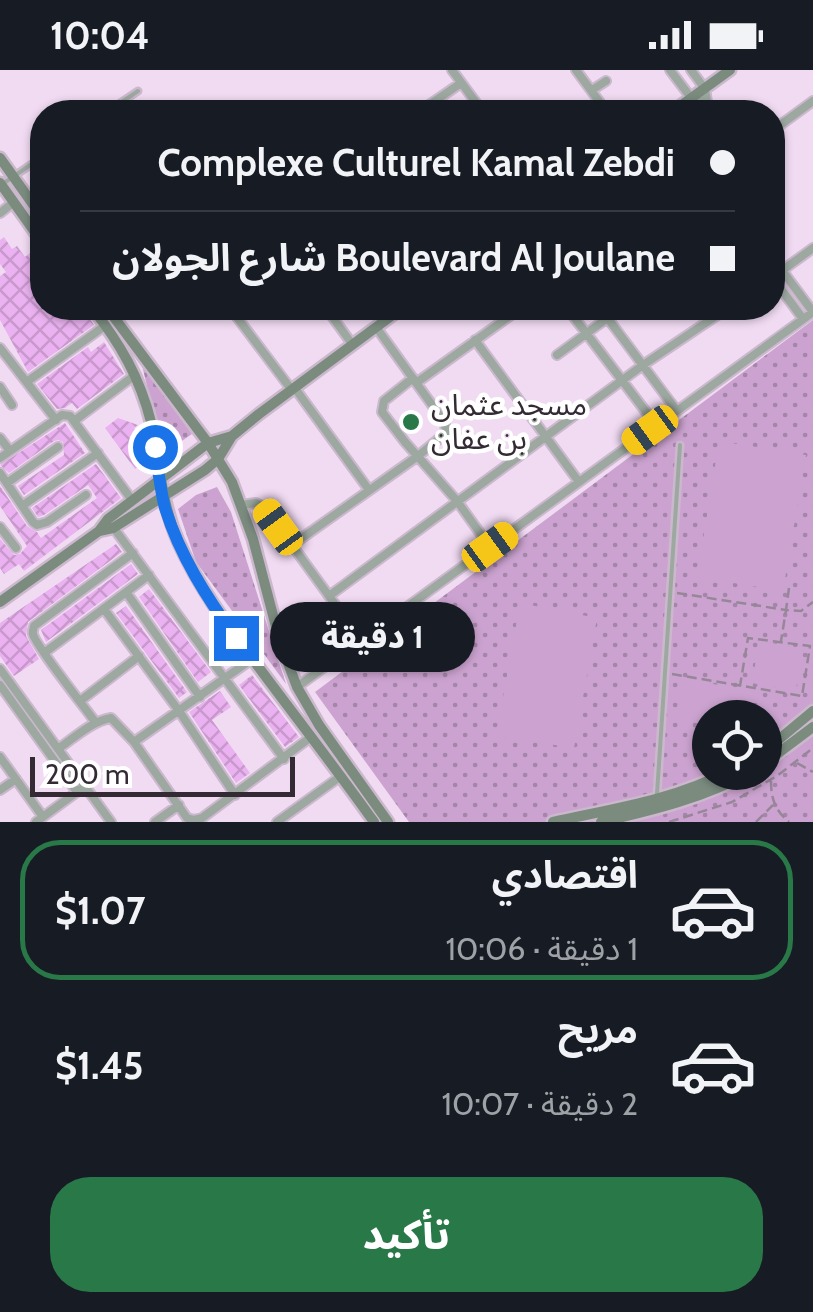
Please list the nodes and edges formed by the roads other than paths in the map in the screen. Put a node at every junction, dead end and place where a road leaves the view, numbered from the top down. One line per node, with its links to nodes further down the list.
1 (452, 70): 7 (street)
2 (576, 70): 9 (street)
3 (670, 70): 11 (street)
4 (691, 70): 8 (street)
5 (730, 70): 8 (main road)
6 (606, 81): 9 (street)
7 (461, 83): 13 (street); 14 (street)
8 (705, 88): 11 (main road); 18 (street)
9 (592, 90): 15 (street)
10 (138, 91): 12 (lane)
11 (692, 98): 16 (main road); 17 (street)
12 (125, 100)
13 (436, 100)
14 (474, 100)
15 (599, 100)
16 (689, 100)
17 (700, 100)
18 (707, 100)
19 (813, 102): 20 (street)
20 (785, 121)
21 (0, 158): 23 (main road)
22 (30, 166): 23 (lane)
23 (14, 177): 24 (lane); 25 (main road)
24 (1, 184): 26 (main road)
25 (30, 200)
26 (14, 202): 27 (street); 28 (main road)
27 (0, 212)
28 (30, 225)
29 (813, 248): 30 (street)
30 (785, 268)
31 (785, 274): 33 (street)
32 (785, 294): 34 (street)
33 (813, 312): 34 (street)
34 (803, 319): 60 (street)
35 (102, 320): 45 (main road)
36 (117, 320): 67 (main road)
37 (239, 320): 58 (street)
38 (335, 320): 49 (street)
39 (385, 320): 46 (main road)
40 (504, 320): 48 (street)
41 (577, 320): 47 (street)
42 (605, 320): 47 (street)
43 (609, 320): 52 (street)
44 (710, 320): 52 (street)
45 (106, 325): 53 (main road); 55 (street)
46 (376, 326): 49 (main road); 54 (street)
47 (586, 333): 51 (street); 56 (street)
48 (475, 340): 54 (street); 65 (street)
49 (352, 344): 58 (main road)
50 (2, 355): 55 (street)
51 (557, 355)
52 (643, 366): 56 (street); 60 (street)
53 (135, 375): 62 (street); 76 (main road)
54 (415, 380): 72 (street); 72 (street)
55 (28, 381): 61 (street)
56 (624, 381): 63 (street); 65 (street)
57 (0, 387): 59 (street)
58 (293, 388): 64 (main road); 79 (street)
59 (12, 405)
60 (677, 411): 63 (street)
61 (59, 418): 62 (street); 70 (street)
62 (74, 421): 71 (street)
63 (656, 426): 77 (street)
64 (232, 436): 67 (main road); 74 (main road)
65 (546, 436): 77 (street); 83 (street)
66 (0, 438): 70 (street)
67 (208, 443): 74 (main road); 76 (main road)
68 (680, 445): 126 (lane)
69 (58, 447): 78 (street)
70 (10, 451): 73 (street)
71 (98, 454): 82 (street); 85 (street)
72 (418, 456): 79 (street); 83 (street)
73 (0, 458)
74 (218, 459): 81 (main road); 84 (main road)
75 (0, 473): 78 (street)
76 (159, 479): 81 (main road); 82 (main road)
77 (579, 482): 89 (street)
78 (7, 483): 85 (street)
79 (369, 490): 88 (street)
80 (86, 495): 85 (street)
81 (163, 497): 86 (main road); 101 (main road)
82 (132, 500): 86 (main road)
83 (457, 502): 89 (street); 95 (street)
84 (242, 505): 88 (street); 105 (main road)
85 (22, 506)
86 (110, 524): 91 (street); 96 (main road)
87 (0, 527): 90 (street)
88 (292, 545): 95 (street)
89 (490, 547): 98 (street)
90 (16, 548)
91 (133, 553): 92 (street); 99 (street)
92 (149, 575): 94 (street); 103 (street)
93 (0, 586): 96 (street)
94 (126, 592): 97 (street); 106 (street)
95 (329, 596): 98 (street)
96 (4, 599)
97 (104, 609): 99 (street); 100 (street)
98 (361, 640): 105 (street)
99 (44, 653): 107 (street)
100 (138, 656): 107 (street); 109 (street)
101 (252, 659): 103 (street); 112 (main road)
102 (0, 669): 115 (street)
103 (224, 680): 106 (street); 118 (street)
104 (0, 685): 122 (street)
105 (297, 686): 133 (main road)
106 (200, 697): 109 (street)
107 (80, 702): 110 (street)
108 (813, 711): 113 (main road)
109 (180, 712): 114 (street); 125 (street)
110 (96, 723): 114 (street); 115 (street)
111 (813, 726): 116 (main road)
112 (311, 737): 118 (street); 119 (main road)
113 (782, 737)
114 (134, 742): 127 (street)
115 (58, 748): 122 (street)
116 (782, 751)
117 (0, 758): 120 (street)
118 (284, 759): 125 (street)
119 (341, 776): 131 (street); 132 (main road)
120 (16, 779): 123 (street); 128 (street)
121 (692, 787): 126 (main road)
122 (81, 789): 128 (street); 129 (street)
123 (0, 790)
124 (711, 790): 135 (main road)
125 (236, 795): 127 (street)
126 (657, 798): 134 (main road)
127 (179, 805): 130 (street)
128 (40, 820)
129 (111, 822)
130 (155, 822)
131 (277, 822)
132 (374, 822)
133 (388, 822)
134 (553, 822)
135 (601, 822)

